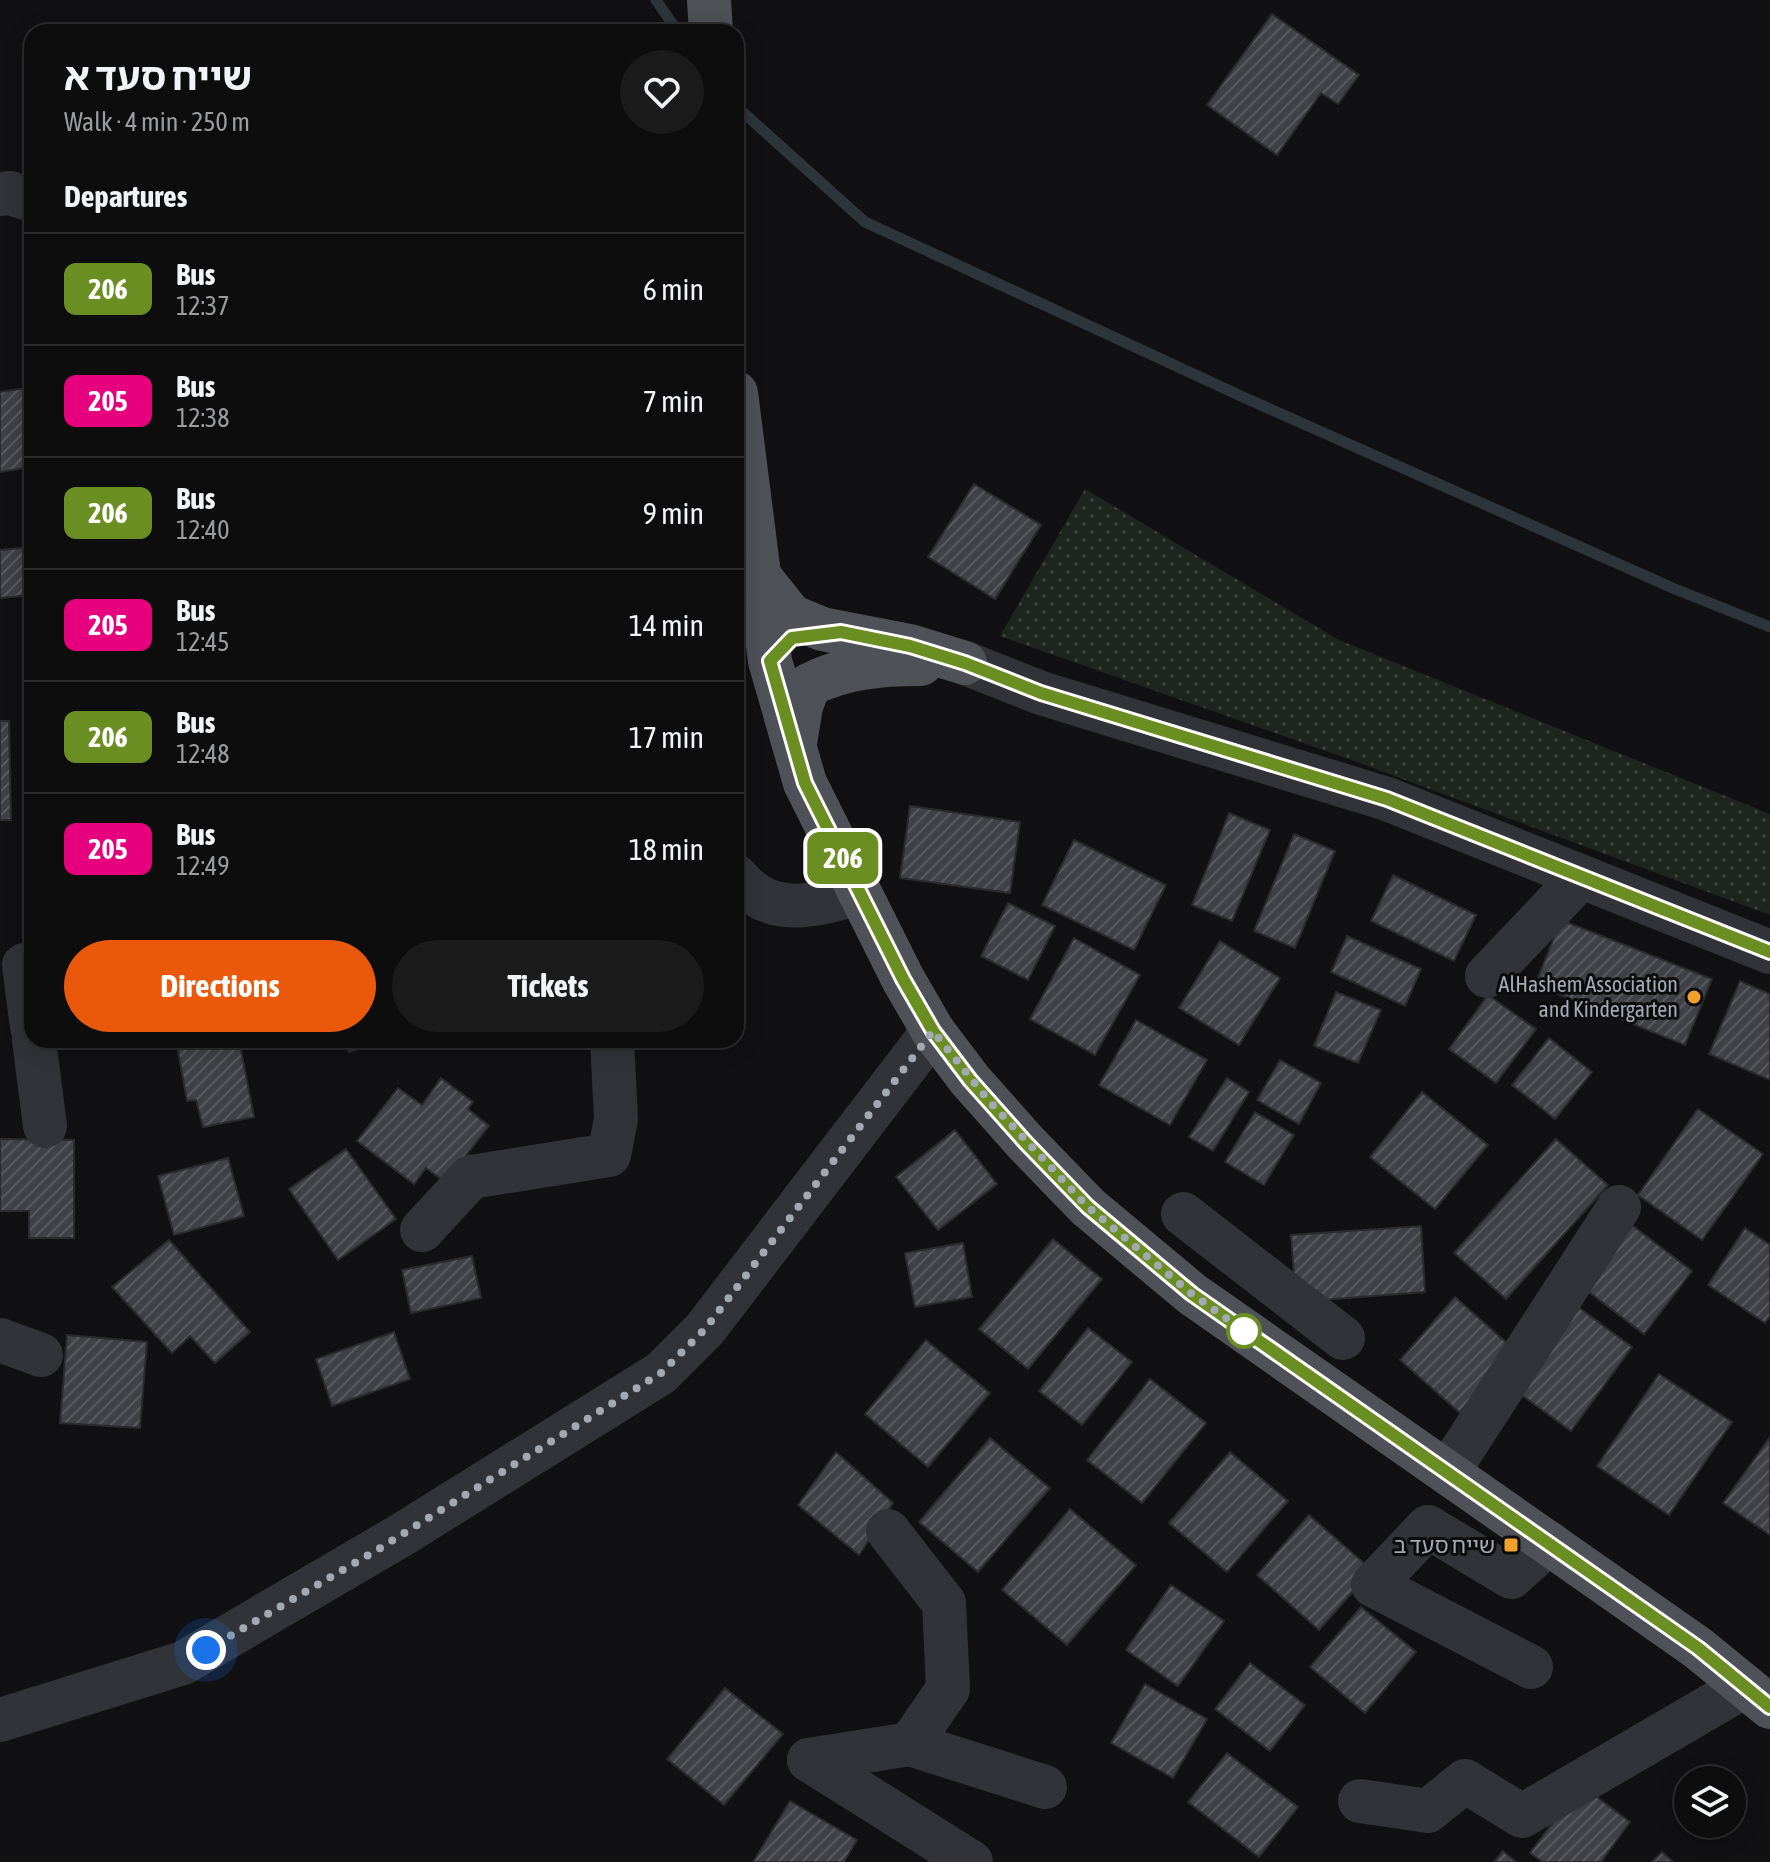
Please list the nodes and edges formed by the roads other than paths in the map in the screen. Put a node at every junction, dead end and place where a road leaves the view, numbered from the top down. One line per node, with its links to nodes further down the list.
1 (709, 0): 2 (main road)
2 (710, 24)
3 (0, 194): 4 (street)
4 (24, 197)
5 (744, 457): 6 (main road)
6 (759, 576): 7 (main road); 8 (main road)
7 (841, 632): 8 (main road); 9 (main road)
8 (770, 661): 10 (main road)
9 (965, 663): 10 (main road); 11 (street)
10 (794, 745): 13 (main road)
11 (1581, 877): 14 (street); 16 (street)
12 (744, 886): 13 (street)
13 (860, 893): 18 (main road)
14 (1770, 952)
15 (19, 966): 17 (street)
16 (1487, 976)
17 (24, 989)
18 (933, 1031): 26 (main road); 35 (street)
19 (35, 1048): 21 (street)
20 (612, 1048): 24 (street)
21 (45, 1126)
22 (1619, 1207): 30 (street)
23 (1183, 1214): 25 (street)
24 (422, 1230)
25 (1258, 1273): 26 (street); 27 (street)
26 (1229, 1320): 30 (main road)
27 (1343, 1338)
28 (0, 1340): 29 (street)
29 (41, 1355)
30 (1448, 1472): 32 (main road)
31 (888, 1531): 36 (street)
32 (1549, 1543): 33 (street); 34 (main road)
33 (1531, 1667)
34 (1757, 1696): 38 (street)
35 (0, 1720)
36 (910, 1744): 37 (street); 39 (street)
37 (1045, 1787)
38 (1360, 1801)
39 (971, 1862)

